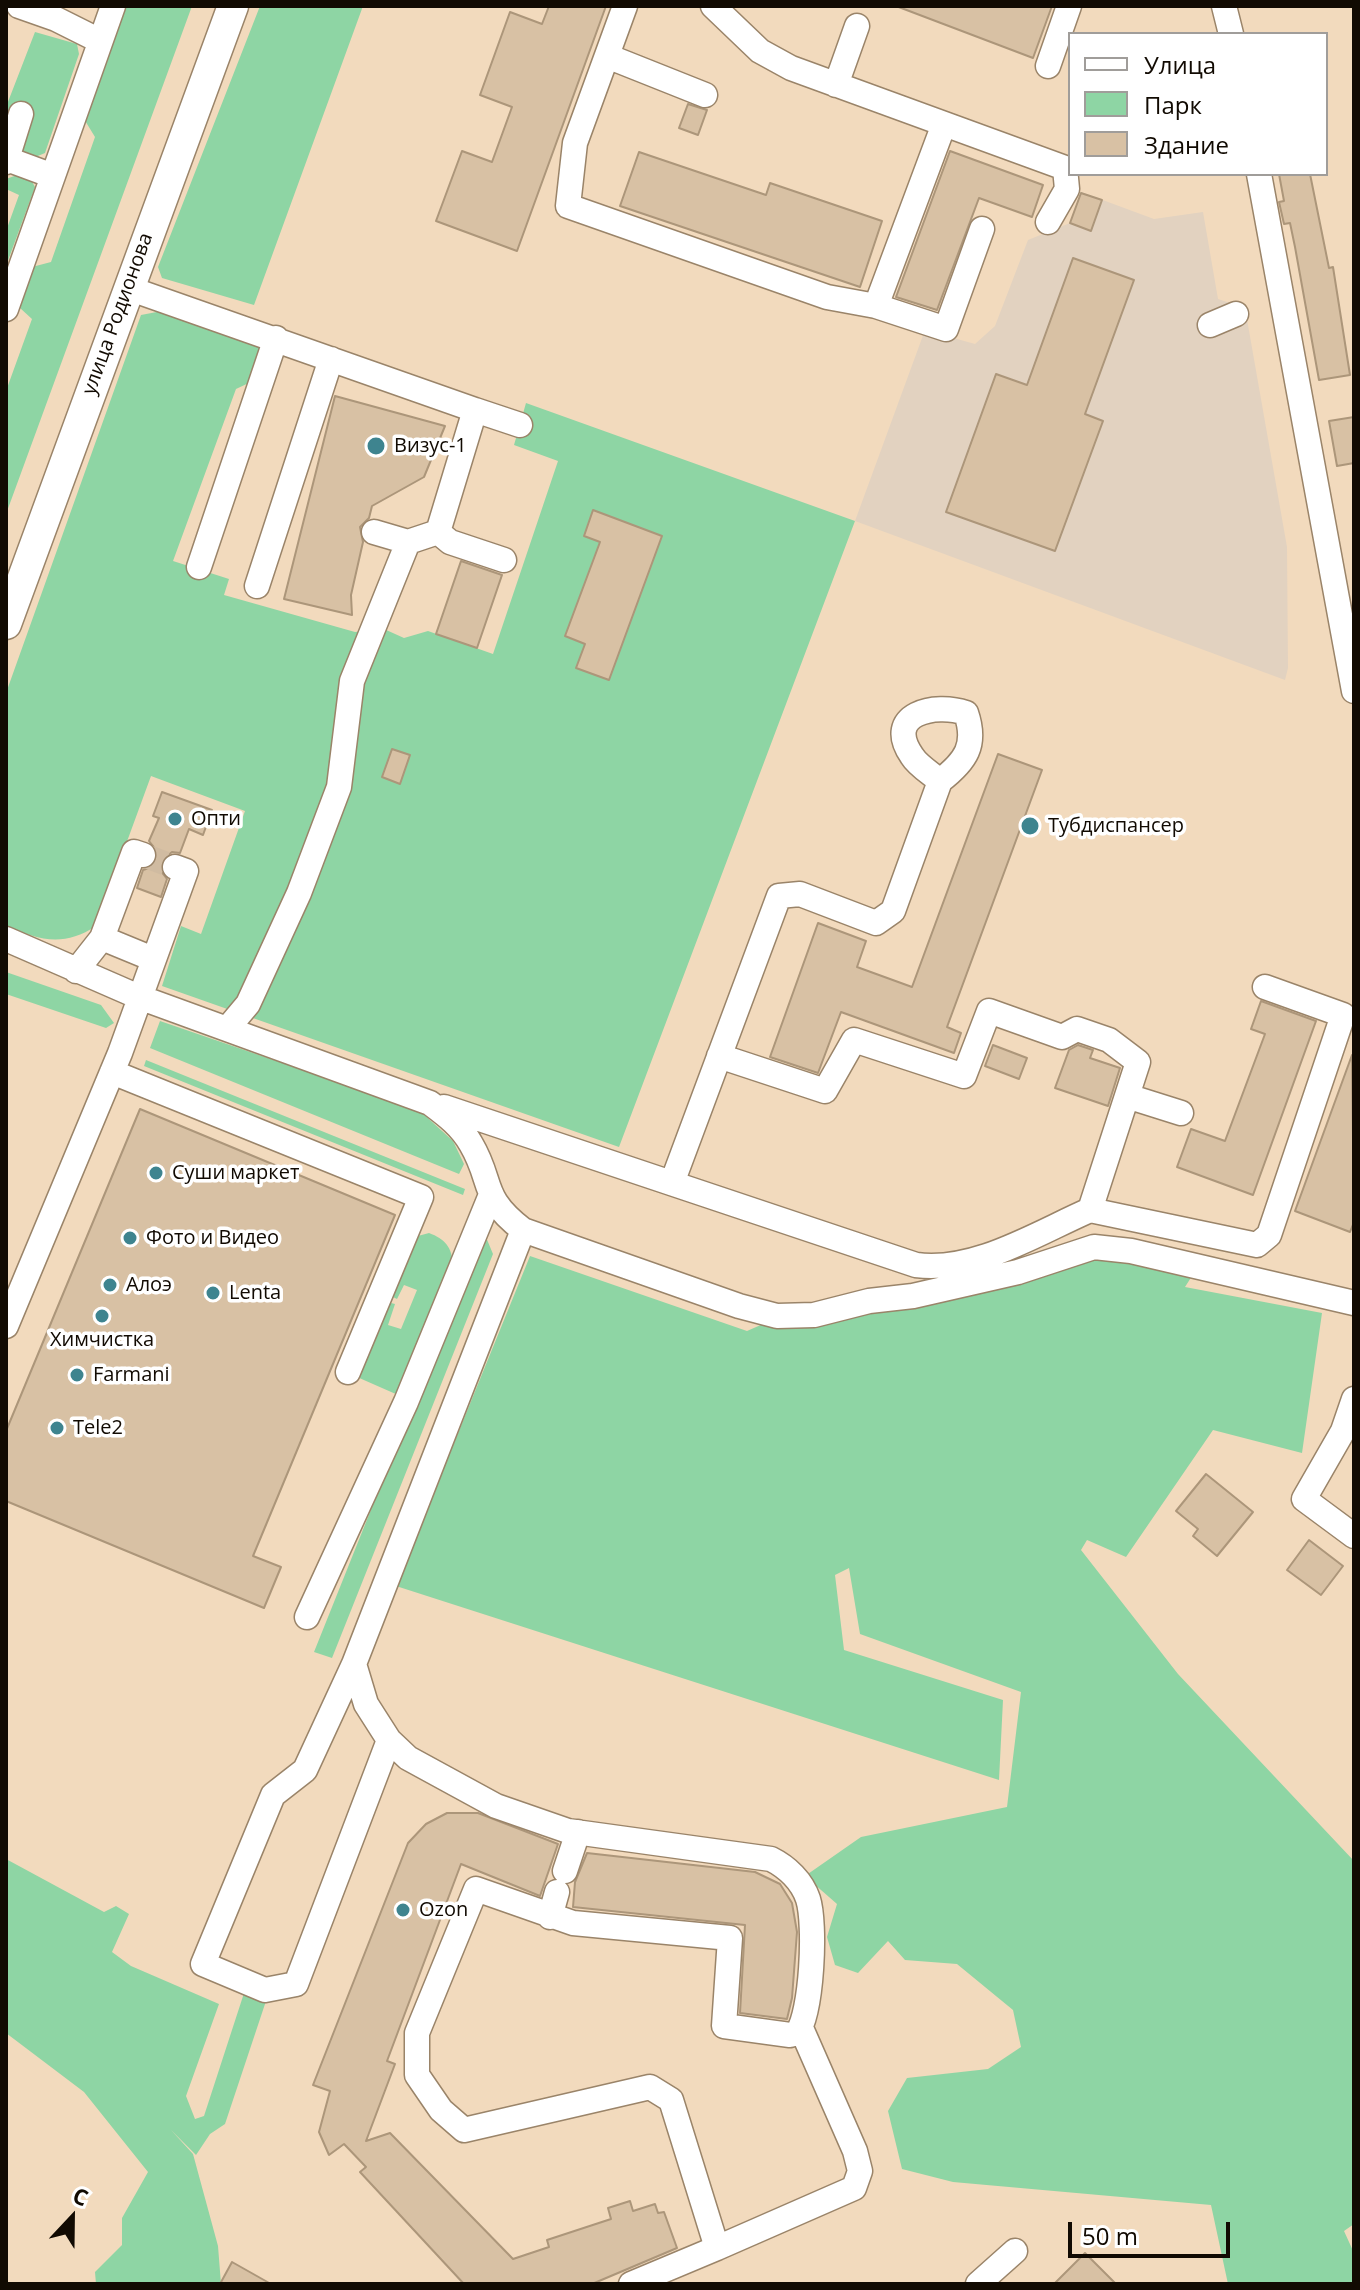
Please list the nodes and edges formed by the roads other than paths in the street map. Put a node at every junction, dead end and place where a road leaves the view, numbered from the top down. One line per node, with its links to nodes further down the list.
1 (19, 6): 8 (street)
2 (113, 6): 11 (street)
3 (233, 6): 24 (main road, улица Родионова)
4 (625, 6): 12 (street)
5 (713, 6): 14 (street)
6 (1069, 6): 13 (street)
7 (1224, 6): 10 (street)
8 (58, 12): 11 (street)
9 (857, 26): 14 (street)
10 (1230, 32)
11 (100, 41): 20 (street)
12 (607, 56): 15 (street); 25 (street)
13 (1048, 66)
14 (836, 85): 17 (street)
15 (705, 95)
16 (21, 114): 18 (street)
17 (944, 124): 19 (street); 25 (street)
18 (7, 161): 20 (street)
19 (1068, 166): 22 (street)
20 (53, 176): 26 (street)
21 (1259, 176): 40 (street)
22 (1048, 222)
23 (982, 229): 25 (street)
24 (128, 288): 29 (street); 39 (main road, улица Родионова)
25 (876, 306)
26 (6, 309)
27 (1236, 314): 28 (street)
28 (1210, 325)
29 (276, 338): 30 (street); 37 (street)
30 (331, 359): 31 (street); 38 (street)
31 (475, 410): 32 (street); 34 (street)
32 (520, 425)
33 (374, 532): 35 (street)
34 (438, 532): 35 (street); 36 (street)
35 (408, 542): 52 (street)
36 (504, 560)
37 (199, 567)
38 (257, 586)
39 (6, 624)
40 (1354, 691)
41 (940, 781): 53 (street)
42 (143, 855): 44 (street)
43 (175, 867): 48 (street)
44 (102, 938): 48 (street); 49 (street)
45 (6, 939): 47 (street)
46 (6, 950): 47 (street)
47 (40, 956): 49 (street)
48 (153, 959): 51 (street)
49 (76, 971): 51 (street)
50 (1265, 987): 60 (street)
51 (139, 997): 52 (street); 54 (street)
52 (227, 1029): 56 (street)
53 (719, 1056): 55 (street); 58 (street)
54 (112, 1072): 63 (street); 64 (street)
55 (1127, 1096): 57 (street); 60 (street)
56 (430, 1103): 58 (street); 59 (street)
57 (1181, 1113)
58 (672, 1183): 60 (street)
59 (490, 1197): 61 (street); 67 (street)
60 (1090, 1210)
61 (523, 1230): 62 (street); 68 (street)
62 (1354, 1303)
63 (6, 1326)
64 (348, 1372)
65 (1354, 1399): 66 (street)
66 (1354, 1536)
67 (307, 1617)
68 (354, 1664): 69 (street); 69 (street)
69 (389, 1740): 70 (street)
70 (578, 1832): 71 (street); 72 (street)
71 (550, 1917): 72 (street); 73 (street)
72 (801, 2028): 73 (street)
73 (717, 2248): 75 (street)
74 (1015, 2251): 76 (street)
75 (631, 2284)
76 (978, 2284)

